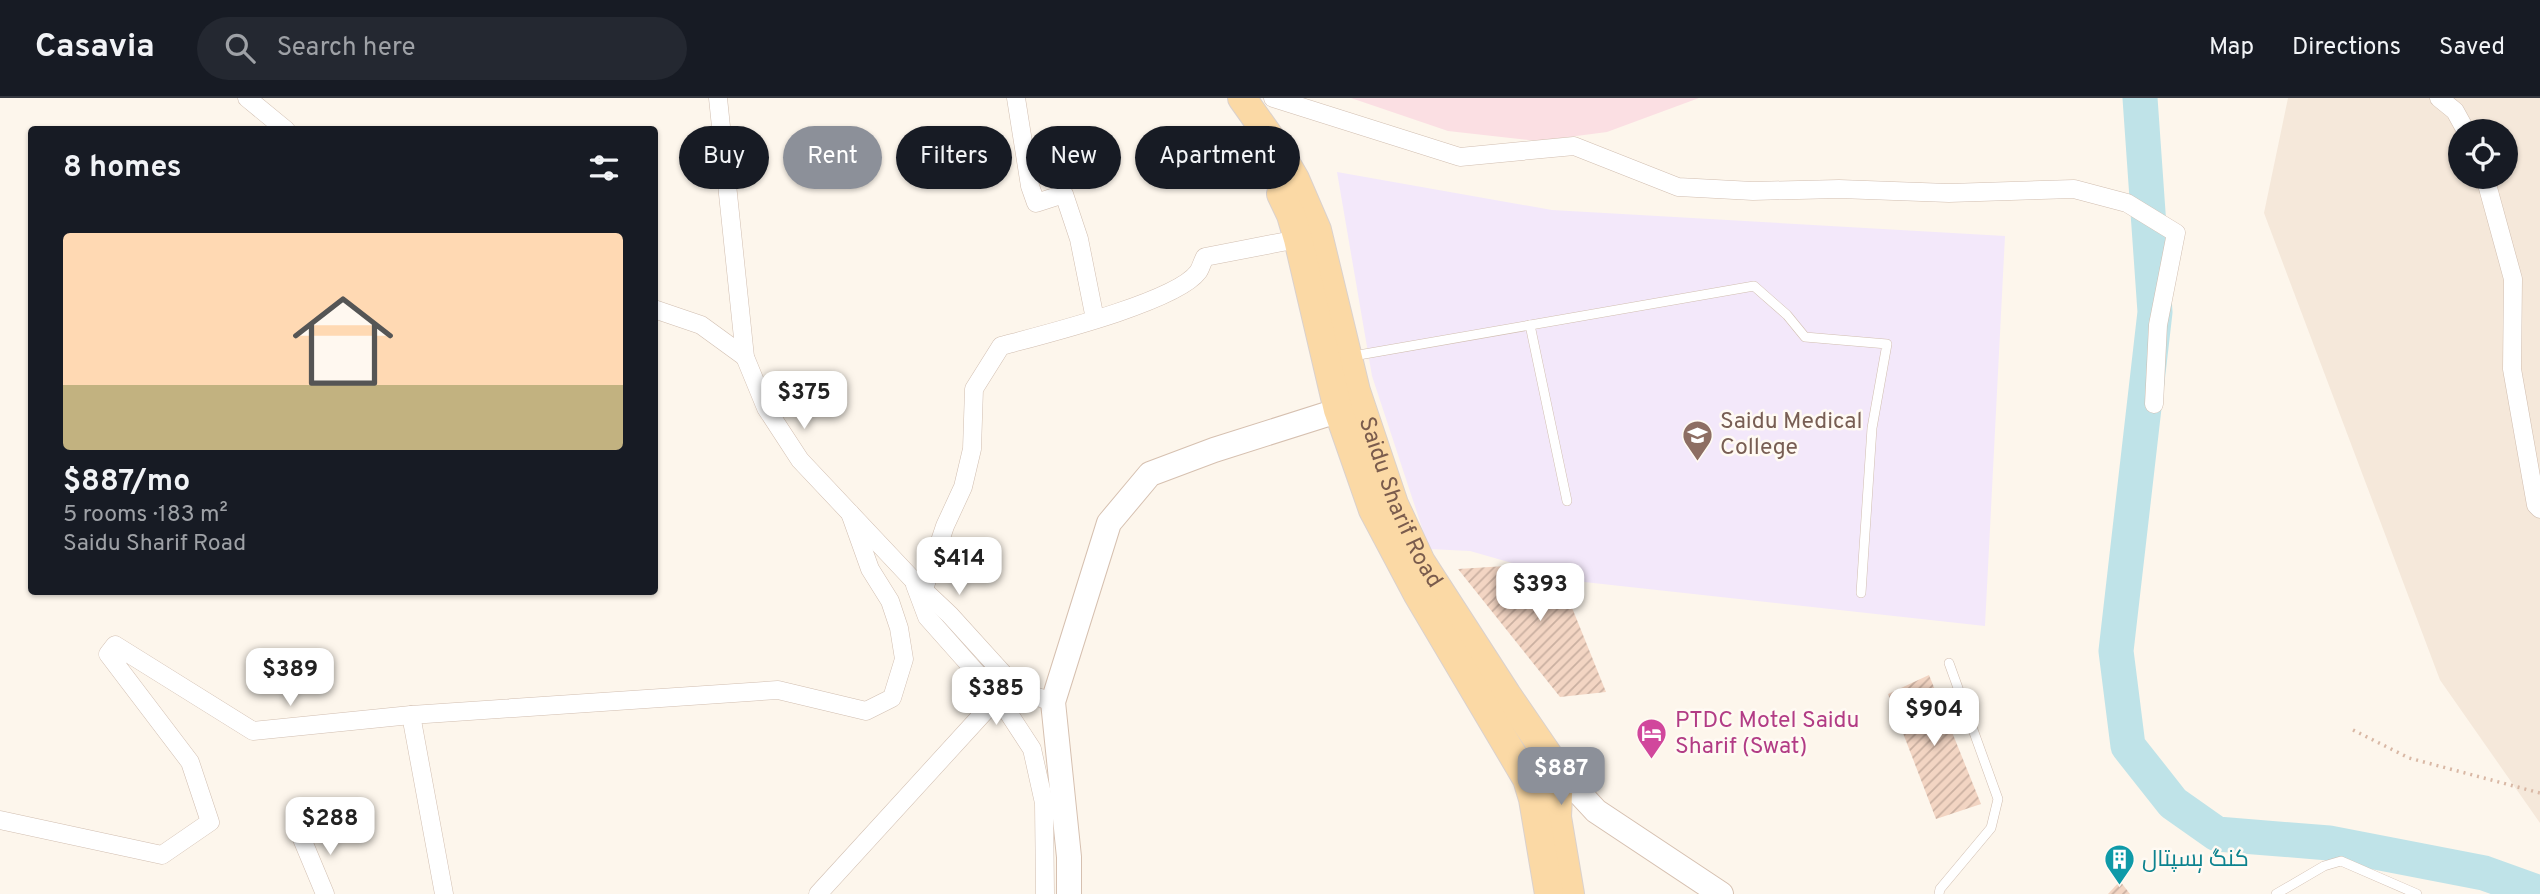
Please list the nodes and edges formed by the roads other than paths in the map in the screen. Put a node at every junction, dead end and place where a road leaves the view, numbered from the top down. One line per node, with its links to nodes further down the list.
1 (247, 98): 9 (street)
2 (718, 98): 15 (street)
3 (1016, 98): 13 (street)
4 (1223, 98): 11 (main road)
5 (1242, 98): 16 (main road, Saidu Sharif Road)
6 (1273, 98): 17 (street)
7 (2439, 98): 8 (street)
8 (2459, 119)
9 (281, 126)
10 (2488, 189): 20 (street)
11 (1298, 239): 13 (street); 18 (main road)
12 (658, 310): 15 (street)
13 (1095, 319): 22 (street)
14 (1530, 325): 16 (lane); 19 (lane); 24 (lane)
15 (745, 357): 21 (street)
16 (1348, 357): 18 (main road, Saidu Sharif Road)
17 (2154, 404)
18 (1349, 407): 23 (main road); 27 (street)
19 (1567, 501)
20 (2540, 509)
21 (850, 513): 22 (street); 28 (street)
22 (919, 585): 26 (street); 27 (street)
23 (1426, 588): 29 (main road, Saidu Sharif Road); 30 (main road)
24 (1861, 593)
25 (1949, 663): 42 (lane)
26 (998, 697): 36 (street); 37 (street)
27 (1053, 702): 38 (street)
28 (411, 715): 32 (street); 35 (street)
29 (1559, 771): 31 (main road); 41 (street)
30 (1527, 779): 31 (main road); 39 (main road)
31 (1557, 817): 40 (main road)
32 (0, 820)
33 (300, 834): 34 (street)
34 (325, 894)
35 (444, 894)
36 (818, 894)
37 (1045, 894)
38 (1069, 894)
39 (1549, 894)
40 (1570, 894)
41 (1721, 894)
42 (1939, 894)
43 (2276, 894): 44 (lane)
44 (2417, 894)

